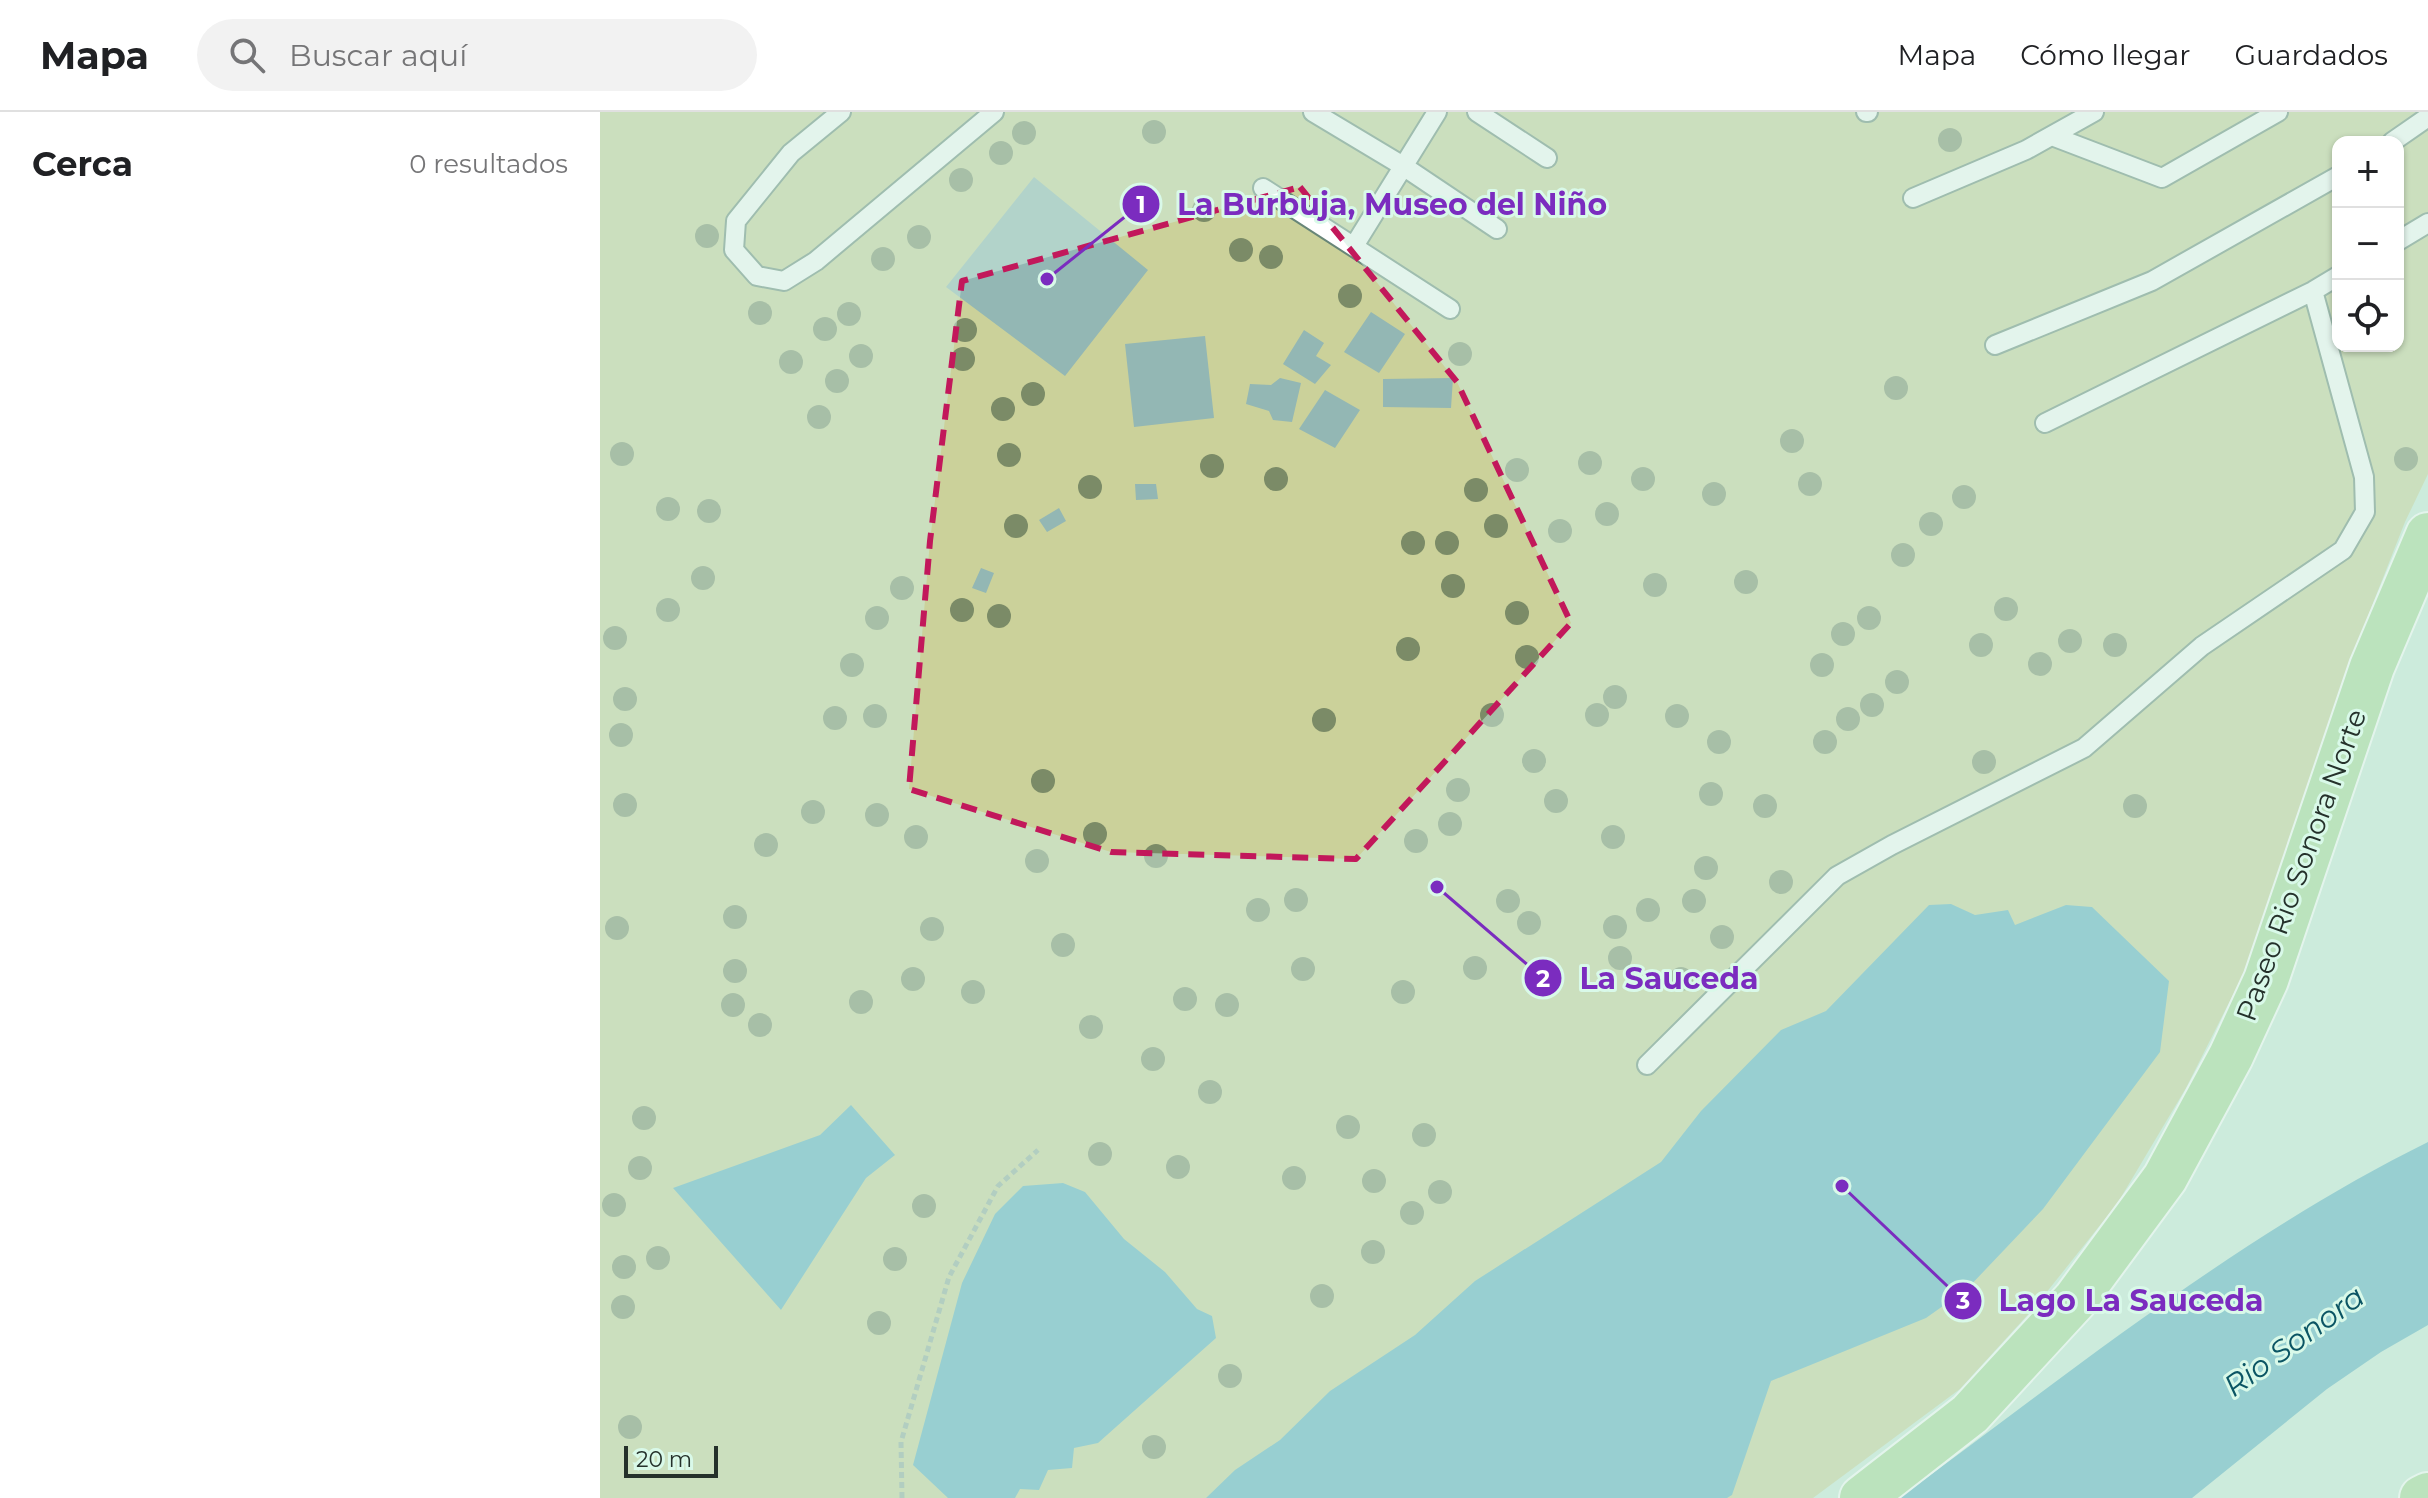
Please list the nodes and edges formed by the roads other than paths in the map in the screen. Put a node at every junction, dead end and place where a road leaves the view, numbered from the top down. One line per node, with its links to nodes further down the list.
1 (841, 112): 2 (lane)
2 (994, 112)
3 (1313, 112): 12 (lane)
4 (1437, 112): 12 (lane)
5 (1477, 112): 11 (lane)
6 (2094, 112): 9 (lane)
7 (2278, 112): 9 (lane)
8 (2428, 117): 10 (lane)
9 (2052, 136): 15 (lane)
10 (2401, 136)
11 (1547, 158)
12 (1403, 166): 17 (lane); 19 (lane)
13 (2332, 179): 23 (lane)
14 (1263, 188): 19 (lane)
15 (1913, 198)
16 (2428, 223): 18 (lane)
17 (1497, 229)
18 (2404, 237)
19 (1354, 246): 22 (lane)
20 (2332, 280): 21 (lane)
21 (2313, 291): 24 (lane); 26 (lane)
22 (1450, 309)
23 (1995, 345)
24 (2045, 423)
25 (2428, 535): 28 (main road, Paseo Rio Sonora Norte)
26 (1647, 1065)
27 (2428, 1495): 29 (main road)
28 (1862, 1498)
29 (2422, 1498)

